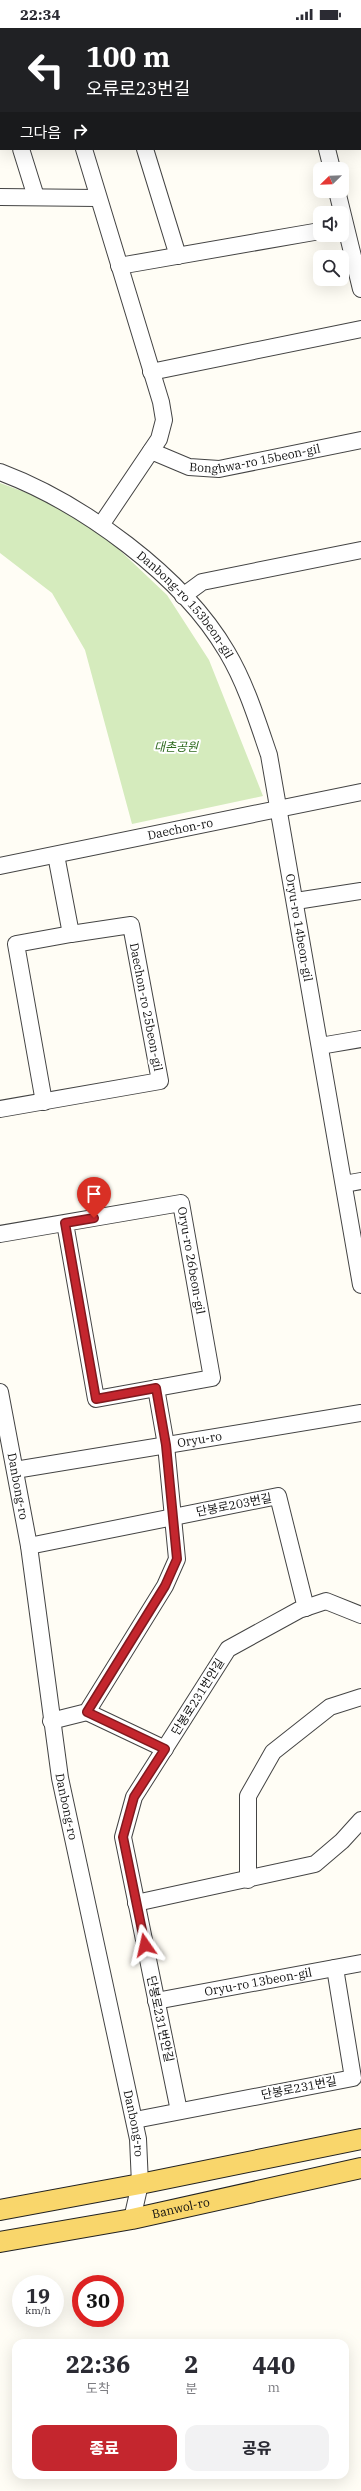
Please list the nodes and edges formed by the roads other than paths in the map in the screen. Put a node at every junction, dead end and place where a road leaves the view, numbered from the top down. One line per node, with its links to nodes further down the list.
1 (21, 150): 7 (street)
2 (84, 150): 8 (street)
3 (145, 150): 11 (street)
4 (327, 150): 5 (street)
5 (330, 162)
6 (0, 197): 7 (street)
7 (36, 197): 8 (street)
8 (97, 198): 12 (street)
9 (313, 232): 11 (street)
10 (348, 242): 13 (street)
11 (178, 256): 12 (street)
12 (119, 266): 15 (street)
13 (361, 289)
14 (361, 329): 15 (street)
15 (151, 372): 17 (street)
16 (361, 440): 17 (street, Bonghwa-ro 15beon-gil)
17 (151, 451): 19 (street)
18 (0, 472): 19 (street, Danbong-ro 153beon-gil)
19 (101, 525): 21 (street, Danbong-ro 153beon-gil)
20 (361, 550): 21 (street)
21 (182, 596): 23 (street, Danbong-ro 153beon-gil)
22 (361, 792): 23 (street, Daechon-ro)
23 (279, 809): 24 (street, Daechon-ro); 27 (street, Oryu-ro 14beon-gil)
24 (56, 855): 25 (street, Daechon-ro); 28 (street)
25 (0, 866)
26 (361, 891): 27 (street)
27 (296, 901): 30 (street, Oryu-ro 14beon-gil)
28 (71, 934): 31 (street, Daechon-ro 25beon-gil); 31 (street, Daechon-ro 25beon-gil)
29 (361, 1039): 30 (street)
30 (320, 1046): 34 (street, Oryu-ro 14beon-gil)
31 (44, 1102): 32 (street, Daechon-ro 25beon-gil)
32 (0, 1109)
33 (361, 1181): 34 (street)
34 (344, 1184): 37 (street, Oryu-ro 14beon-gil)
35 (65, 1223): 36 (street, Oryu-ro 26beon-gil); 38 (street, Oryu-ro 26beon-gil); 38 (street, Oryu-ro 26beon-gil)
36 (0, 1234)
37 (361, 1285)
38 (156, 1388): 41 (street)
39 (0, 1392): 42 (street, Danbong-ro)
40 (361, 1413): 41 (street, Oryu-ro)
41 (166, 1445): 42 (street, Oryu-ro); 43 (street)
42 (15, 1470): 44 (street, Danbong-ro)
43 (173, 1517): 44 (street, 단봉로203번길); 45 (street, 단봉로203번길); 48 (street)
44 (29, 1546): 49 (street, Danbong-ro)
45 (306, 1608): 46 (street, 단봉로231번안길); 50 (street, 단봉로231번안길)
46 (361, 1615)
47 (361, 1697): 52 (street)
48 (87, 1712): 49 (street); 50 (street)
49 (51, 1721): 58 (street, Danbong-ro)
50 (165, 1749): 53 (street, 단봉로231번안길)
51 (361, 1820): 52 (street)
52 (248, 1880): 53 (street)
53 (136, 1903): 56 (street, 단봉로231번안길)
54 (361, 1963): 55 (street, Oryu-ro 13beon-gil)
55 (335, 1968): 56 (street, Oryu-ro 13beon-gil); 57 (street, 단봉로231번길)
56 (156, 2001): 57 (street, 단봉로231번안길)
57 (179, 2111): 58 (street, 단봉로231번길)
58 (135, 2120): 61 (street, Danbong-ro)
59 (361, 2139): 61 (main road)
60 (361, 2168): 63 (main road, Banwol-ro)
61 (140, 2184): 62 (main road); 63 (street, Danbong-ro)
62 (0, 2210)
63 (132, 2219): 64 (main road, Banwol-ro)
64 (0, 2242)

